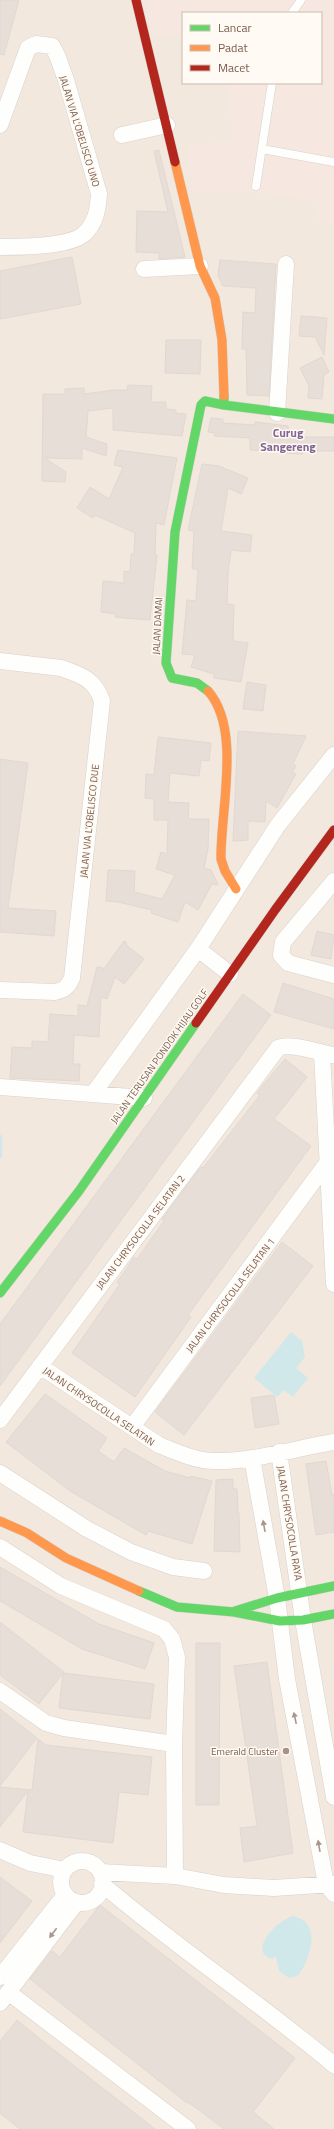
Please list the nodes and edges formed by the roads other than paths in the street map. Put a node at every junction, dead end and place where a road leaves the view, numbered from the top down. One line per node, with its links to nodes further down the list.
1 (136, 0): 6 (street)
2 (301, 0): 3 (lane)
3 (293, 12)
4 (272, 84): 8 (lane)
5 (0, 125): 11 (street, JALAN VIA L'OBELISCO UNO)
6 (167, 125): 7 (street); 13 (street)
7 (122, 135)
8 (262, 149): 9 (lane); 10 (lane)
9 (334, 162)
10 (256, 186)
11 (0, 248)
12 (286, 264): 16 (street)
13 (200, 266): 14 (street); 15 (street)
14 (144, 269)
15 (224, 405): 16 (street); 22 (street, JALAN DAMAI)
16 (277, 413): 17 (street)
17 (334, 419)
18 (0, 661): 26 (street, JALAN VIA L'OBELISCO DUE)
19 (334, 755): 22 (street)
20 (334, 830): 24 (street, JALAN TERUSAN PONDOK HIJAU GOLF)
21 (334, 881): 25 (street)
22 (236, 889): 23 (street)
23 (198, 949): 24 (street); 29 (street)
24 (230, 974): 30 (street, JALAN TERUSAN PONDOK HIJAU GOLF)
25 (334, 975)
26 (0, 990)
27 (328, 1054): 31 (street); 34 (street, JALAN CHRYSOCOLLA SELATAN 2)
28 (0, 1087): 29 (street)
29 (93, 1094): 30 (street)
30 (144, 1098): 33 (street, JALAN TERUSAN PONDOK HIJAU GOLF)
31 (327, 1163): 32 (street); 36 (street, JALAN CHRYSOCOLLA SELATAN 1)
32 (334, 1284)
33 (0, 1293)
34 (40, 1366): 35 (street, JALAN CHRYSOCOLLA SELATAN 2); 36 (street, JALAN CHRYSOCOLLA SELATAN)
35 (0, 1420)
36 (132, 1427): 39 (street, JALAN CHRYSOCOLLA SELATAN)
37 (334, 1442): 38 (street, JALAN CHRYSOCOLLA SELATAN)
38 (279, 1452): 39 (street, JALAN CHRYSOCOLLA SELATAN); 45 (street, JALAN CHRYSOCOLLA RAYA)
39 (252, 1458): 46 (street, one-way to 39)
40 (0, 1473): 43 (street)
41 (0, 1521): 47 (street)
42 (0, 1547): 52 (street)
43 (204, 1571)
44 (334, 1586): 45 (street)
45 (301, 1593): 46 (street); 49 (street, JALAN CHRYSOCOLLA RAYA)
46 (277, 1598): 47 (street); 50 (street)
47 (234, 1612): 50 (street)
48 (334, 1614): 49 (street)
49 (303, 1620): 50 (street); 53 (street, JALAN CHRYSOCOLLA RAYA)
50 (280, 1621): 58 (street, one-way to 50)
51 (0, 1691): 52 (street)
52 (174, 1744): 56 (street)
53 (334, 1797)
54 (0, 1850): 55 (street)
55 (64, 1870): 57 (street); 59 (street)
56 (175, 1876): 57 (street); 58 (street)
57 (101, 1878): 59 (street); 62 (street)
58 (331, 1887)
59 (71, 1898): 60 (street); 61 (street, one-way to 61)
60 (0, 1977)
61 (4, 1998): 63 (street)
62 (334, 2065)
63 (188, 2129)

